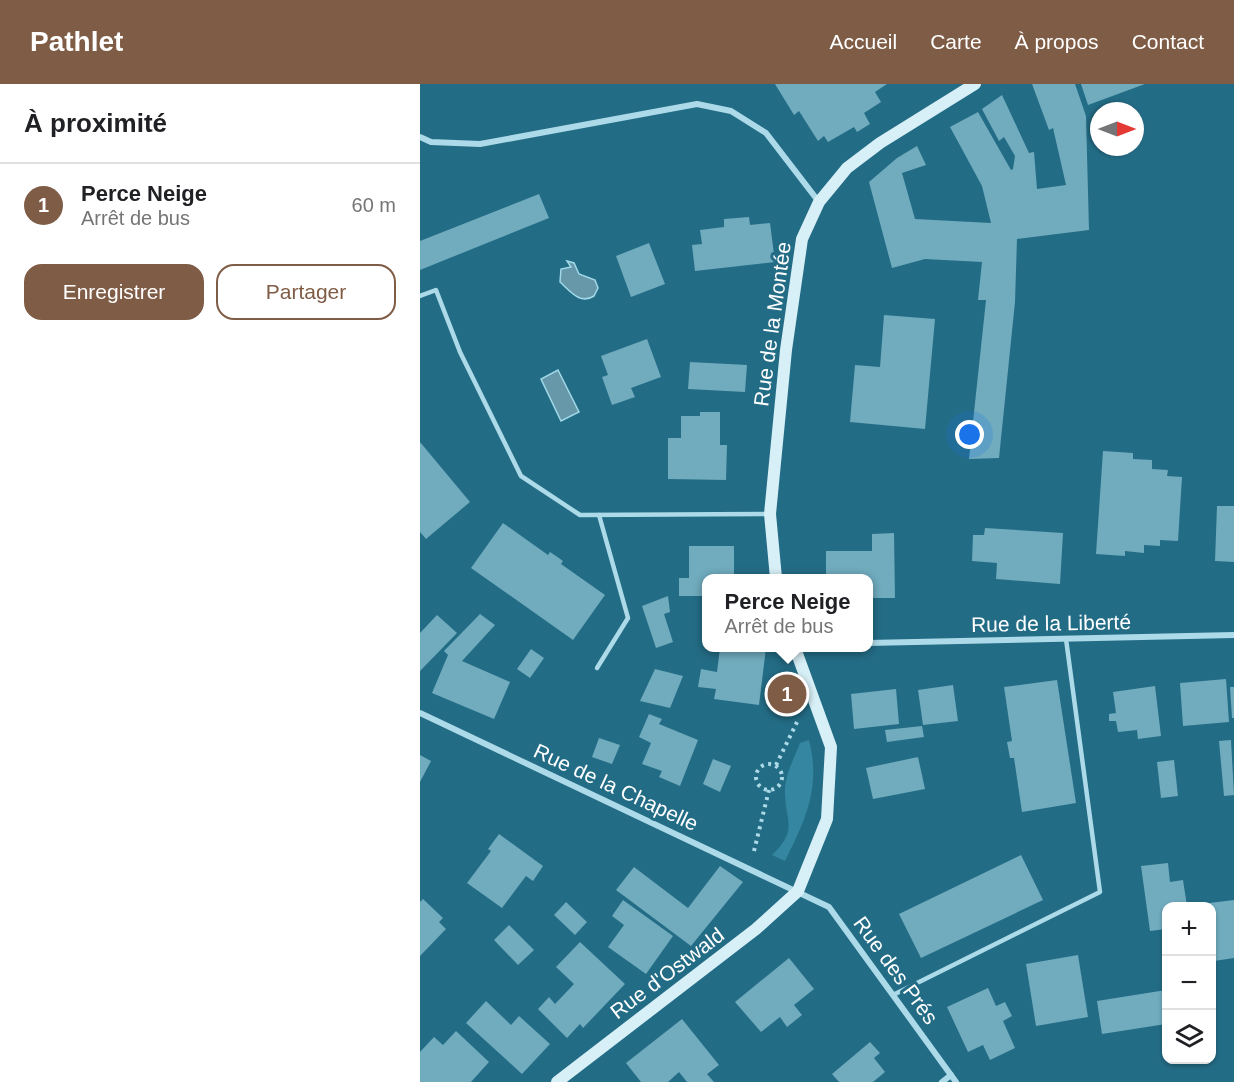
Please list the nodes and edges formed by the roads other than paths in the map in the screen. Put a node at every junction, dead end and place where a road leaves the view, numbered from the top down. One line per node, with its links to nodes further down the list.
1 (975, 84): 3 (main road, Rue de la Montée)
2 (420, 137): 3 (street)
3 (819, 202): 5 (main road, Rue de la Montée)
4 (420, 296): 6 (lane)
5 (770, 514): 6 (lane); 7 (main road, Rue de la Montée)
6 (599, 515): 12 (lane)
7 (776, 574)
8 (1234, 635): 9 (street, Rue de la Liberté)
9 (1066, 639): 10 (street, Rue de la Liberté); 15 (lane)
10 (873, 643)
11 (796, 652): 14 (main road)
12 (597, 668)
13 (420, 713): 14 (street, Rue de la Chapelle)
14 (798, 891): 15 (street, Rue des Prés); 17 (main road, Rue d'Ostwald)
15 (893, 995): 16 (street, Rue des Prés)
16 (951, 1075): 18 (street); 19 (street, Rue des Prés)
17 (557, 1082)
18 (942, 1082)
19 (956, 1082)

